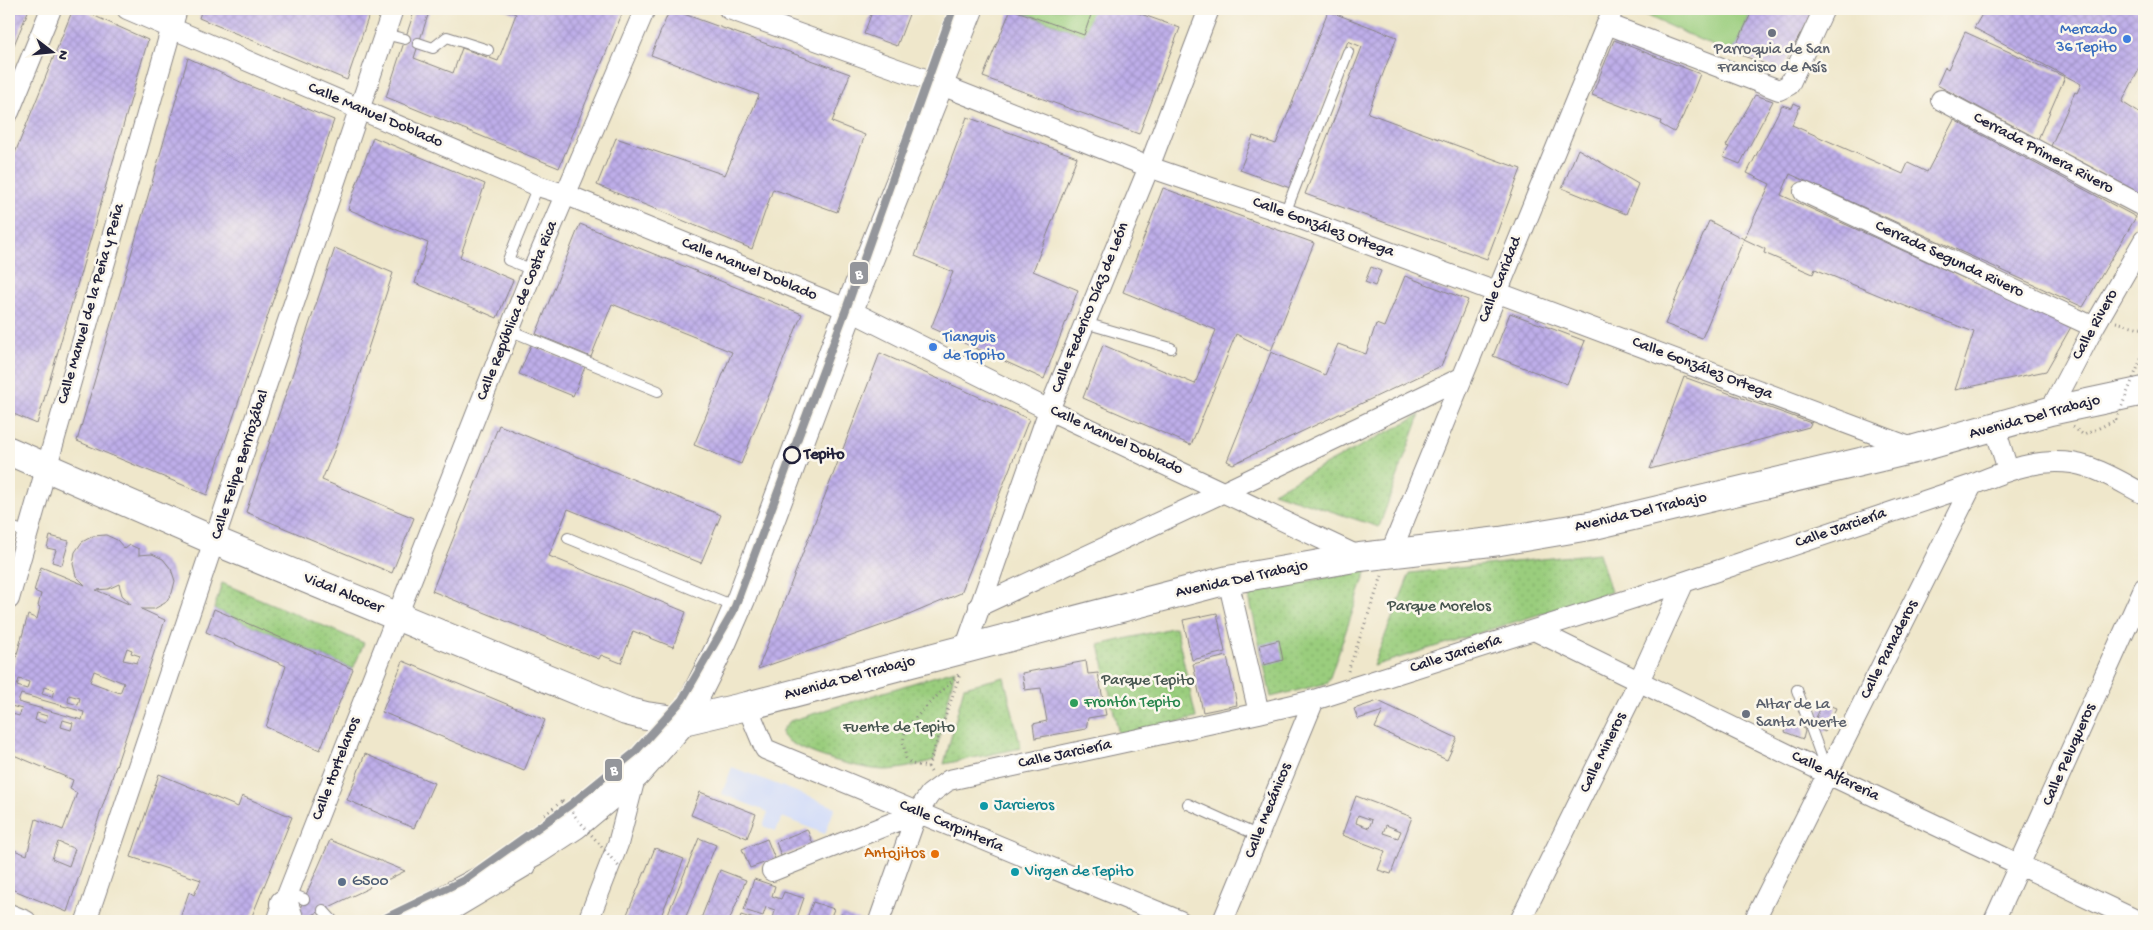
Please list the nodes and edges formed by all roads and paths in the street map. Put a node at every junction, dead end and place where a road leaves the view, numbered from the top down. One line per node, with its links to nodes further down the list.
1 (51, 9): 20 (street)
2 (127, 9): 11 (street, Calle Manuel Doblado)
3 (177, 9): 11 (street, Calle Manuel de la Peña y Peña)
4 (393, 9): 12 (street, Calle Felipe Berriozábal)
5 (645, 9): 25 (street, Calle República de Costa Rica)
6 (729, 9): 17 (street, Calle González Ortega)
7 (969, 9): 17 (main road)
8 (1209, 9): 22 (street, Calle Federico Díaz de León)
9 (1824, 9): 10 (street)
10 (1610, 16): 30 (street, Calle Caridad)
11 (171, 29): 19 (street, Calle Manuel Doblado); 48 (street, Calle Manuel de la Peña y Peña)
12 (384, 34): 13 (lane); 19 (street, Calle Felipe Berriozábal)
13 (405, 39)
14 (418, 43): 15 (lane)
15 (488, 50)
16 (1348, 52): 27 (lane)
17 (946, 87): 22 (street, Calle González Ortega); 31 (main road)
18 (1942, 100): 26 (street, Cerrada Primera Rivero)
19 (359, 110): 23 (street, Calle Manuel Doblado); 55 (street, Calle Felipe Berriozábal)
20 (9, 112)
21 (927, 143): 31 (lane)
22 (1149, 167): 27 (street, Calle González Ortega); 32 (street, Calle Federico Díaz de León)
23 (538, 186): 25 (street, Calle Manuel Doblado); 29 (lane)
24 (1804, 192): 33 (street, Cerrada Segunda Rivero)
25 (567, 195): 29 (street, Calle República de Costa Rica); 31 (street, Calle Manuel Doblado)
26 (2144, 207)
27 (1285, 213): 30 (street, Calle González Ortega)
28 (2144, 240): 33 (street, Calle Rivero)
29 (533, 270): 36 (street, Calle República de Costa Rica)
30 (1497, 292): 39 (street, Calle Caridad); 46 (street, Calle González Ortega)
31 (853, 312): 42 (street, Calle Manuel Doblado); 63 (main road); 73 (lane)
32 (1085, 323): 37 (lane); 42 (street, Calle Federico Díaz de León)
33 (2094, 327): 43 (street, Calle Rivero)
34 (2133, 327): 35 (path)
35 (2144, 329)
36 (509, 330): 40 (lane); 64 (street, Calle República de Costa Rica)
37 (1171, 348)
38 (2144, 352): 45 (path, bridge)
39 (1462, 378): 51 (street); 56 (street, Calle Caridad)
40 (658, 391)
41 (2144, 391): 43 (main road, Avenida Del Trabajo)
42 (1049, 410): 51 (street, Calle Manuel Doblado); 62 (street, Calle Federico Díaz de León)
43 (2050, 411): 44 (main road, Avenida Del Trabajo)
44 (1995, 428): 46 (main road, Avenida Del Trabajo); 49 (street)
45 (2084, 434)
46 (1915, 449): 56 (main road, Avenida Del Trabajo)
47 (9, 451): 48 (main road, Vidal Alcocer)
48 (45, 468): 53 (street, Calle Manuel de la Peña y Peña); 55 (main road, Vidal Alcocer)
49 (2008, 470): 50 (street, Calle Jarciería); 52 (street, Calle Jarciería)
50 (1972, 485): 59 (street, Calle Jarciería); 75 (street, Calle Panaderos)
51 (1224, 492): 57 (street, Calle Manuel Doblado); 62 (street)
52 (2144, 494)
53 (18, 530): 61 (street, Calle Manuel de la Peña y Peña)
54 (568, 538): 63 (lane)
55 (215, 541): 64 (main road, Vidal Alcocer); 89 (street, Calle Felipe Berriozábal)
56 (1391, 552): 57 (main road, Avenida Del Trabajo); 69 (path)
57 (1360, 557): 58 (main road, Avenida Del Trabajo)
58 (1228, 580): 66 (main road, Avenida Del Trabajo); 72 (street)
59 (1684, 582): 65 (street, Calle Jarciería); 67 (street, Calle Mineros)
60 (2144, 588): 82 (street, Calle Peluqueros)
61 (9, 599)
62 (979, 606): 66 (street, Calle Federico Díaz de León)
63 (738, 607): 73 (main road)
64 (397, 616): 73 (main road, Vidal Alcocer); 85 (street, Calle Hortelanos)
65 (1534, 630): 67 (street, Calle Alfareria); 69 (street, Calle Jarciería)
66 (965, 656): 71 (main road, Avenida Del Trabajo); 74 (path); 74 (path)
67 (1639, 681): 75 (street, Calle Alfareria); 97 (street, Calle Mineros)
68 (1797, 690): 75 (lane)
69 (1341, 691): 70 (street, Calle Jarciería)
70 (1314, 700): 72 (street, Calle Jarciería); 81 (street, Calle Mecánicos)
71 (747, 706): 73 (main road, Avenida Del Trabajo); 79 (street, Calle Carpintería)
72 (1259, 713): 77 (street, Calle Jarciería)
73 (687, 720): 76 (main road)
74 (928, 767): 77 (path)
75 (1828, 774): 82 (street, Calle Alfareria); 98 (street, Calle Panaderos)
76 (634, 780): 91 (main road); 92 (lane); 93 (street)
77 (938, 786): 79 (street)
78 (1188, 804): 81 (lane)
79 (917, 813): 84 (street); 94 (street); 95 (street, Calle Carpintería)
80 (545, 815): 83 (path, bridge)
81 (1259, 836): 96 (street, Calle Mecánicos)
82 (2021, 864): 99 (street, Calle Peluqueros); 100 (street, Calle Alfareria)
83 (620, 868)
84 (772, 871)
85 (289, 908)
86 (324, 910): 90 (lane)
87 (9, 914): 88 (street)
88 (26, 921)
89 (86, 921)
90 (333, 921)
91 (405, 921)
92 (443, 921)
93 (588, 921)
94 (879, 921)
95 (1180, 921)
96 (1222, 921)
97 (1520, 921)
98 (1754, 921)
99 (1994, 921)
100 (2138, 921)

